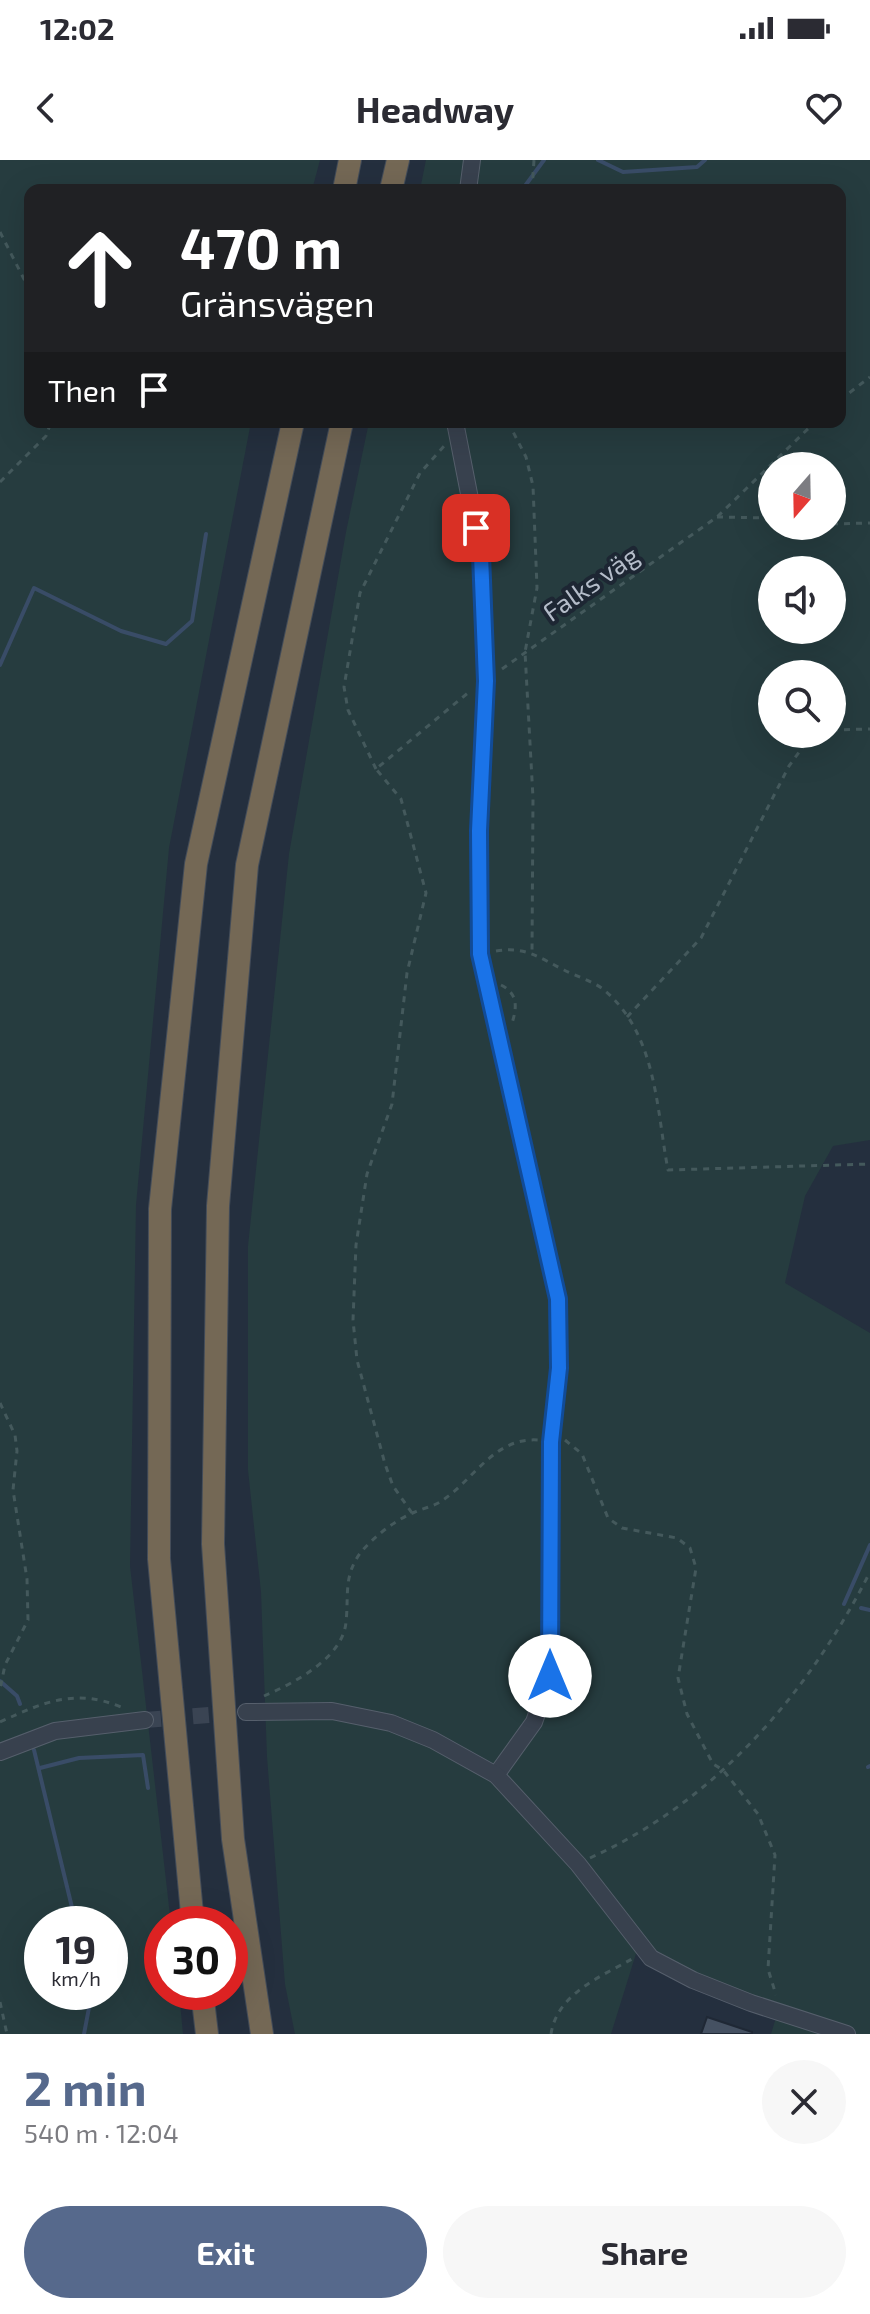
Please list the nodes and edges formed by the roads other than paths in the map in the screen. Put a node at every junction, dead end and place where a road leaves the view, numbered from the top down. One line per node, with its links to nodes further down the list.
1 (350, 160): 4 (highway)
2 (398, 160): 5 (highway)
3 (472, 160): 6 (street)
4 (345, 184)
5 (392, 184)
6 (469, 184)
7 (292, 428): 14 (highway)
8 (341, 428): 17 (highway)
9 (452, 428): 13 (street)
10 (246, 1712): 13 (street)
11 (139, 1714): 12 (street)
12 (0, 1752)
13 (496, 1775): 18 (street)
14 (191, 1906)
15 (204, 2010): 16 (highway)
16 (207, 2034)
17 (262, 2034)
18 (847, 2034)

